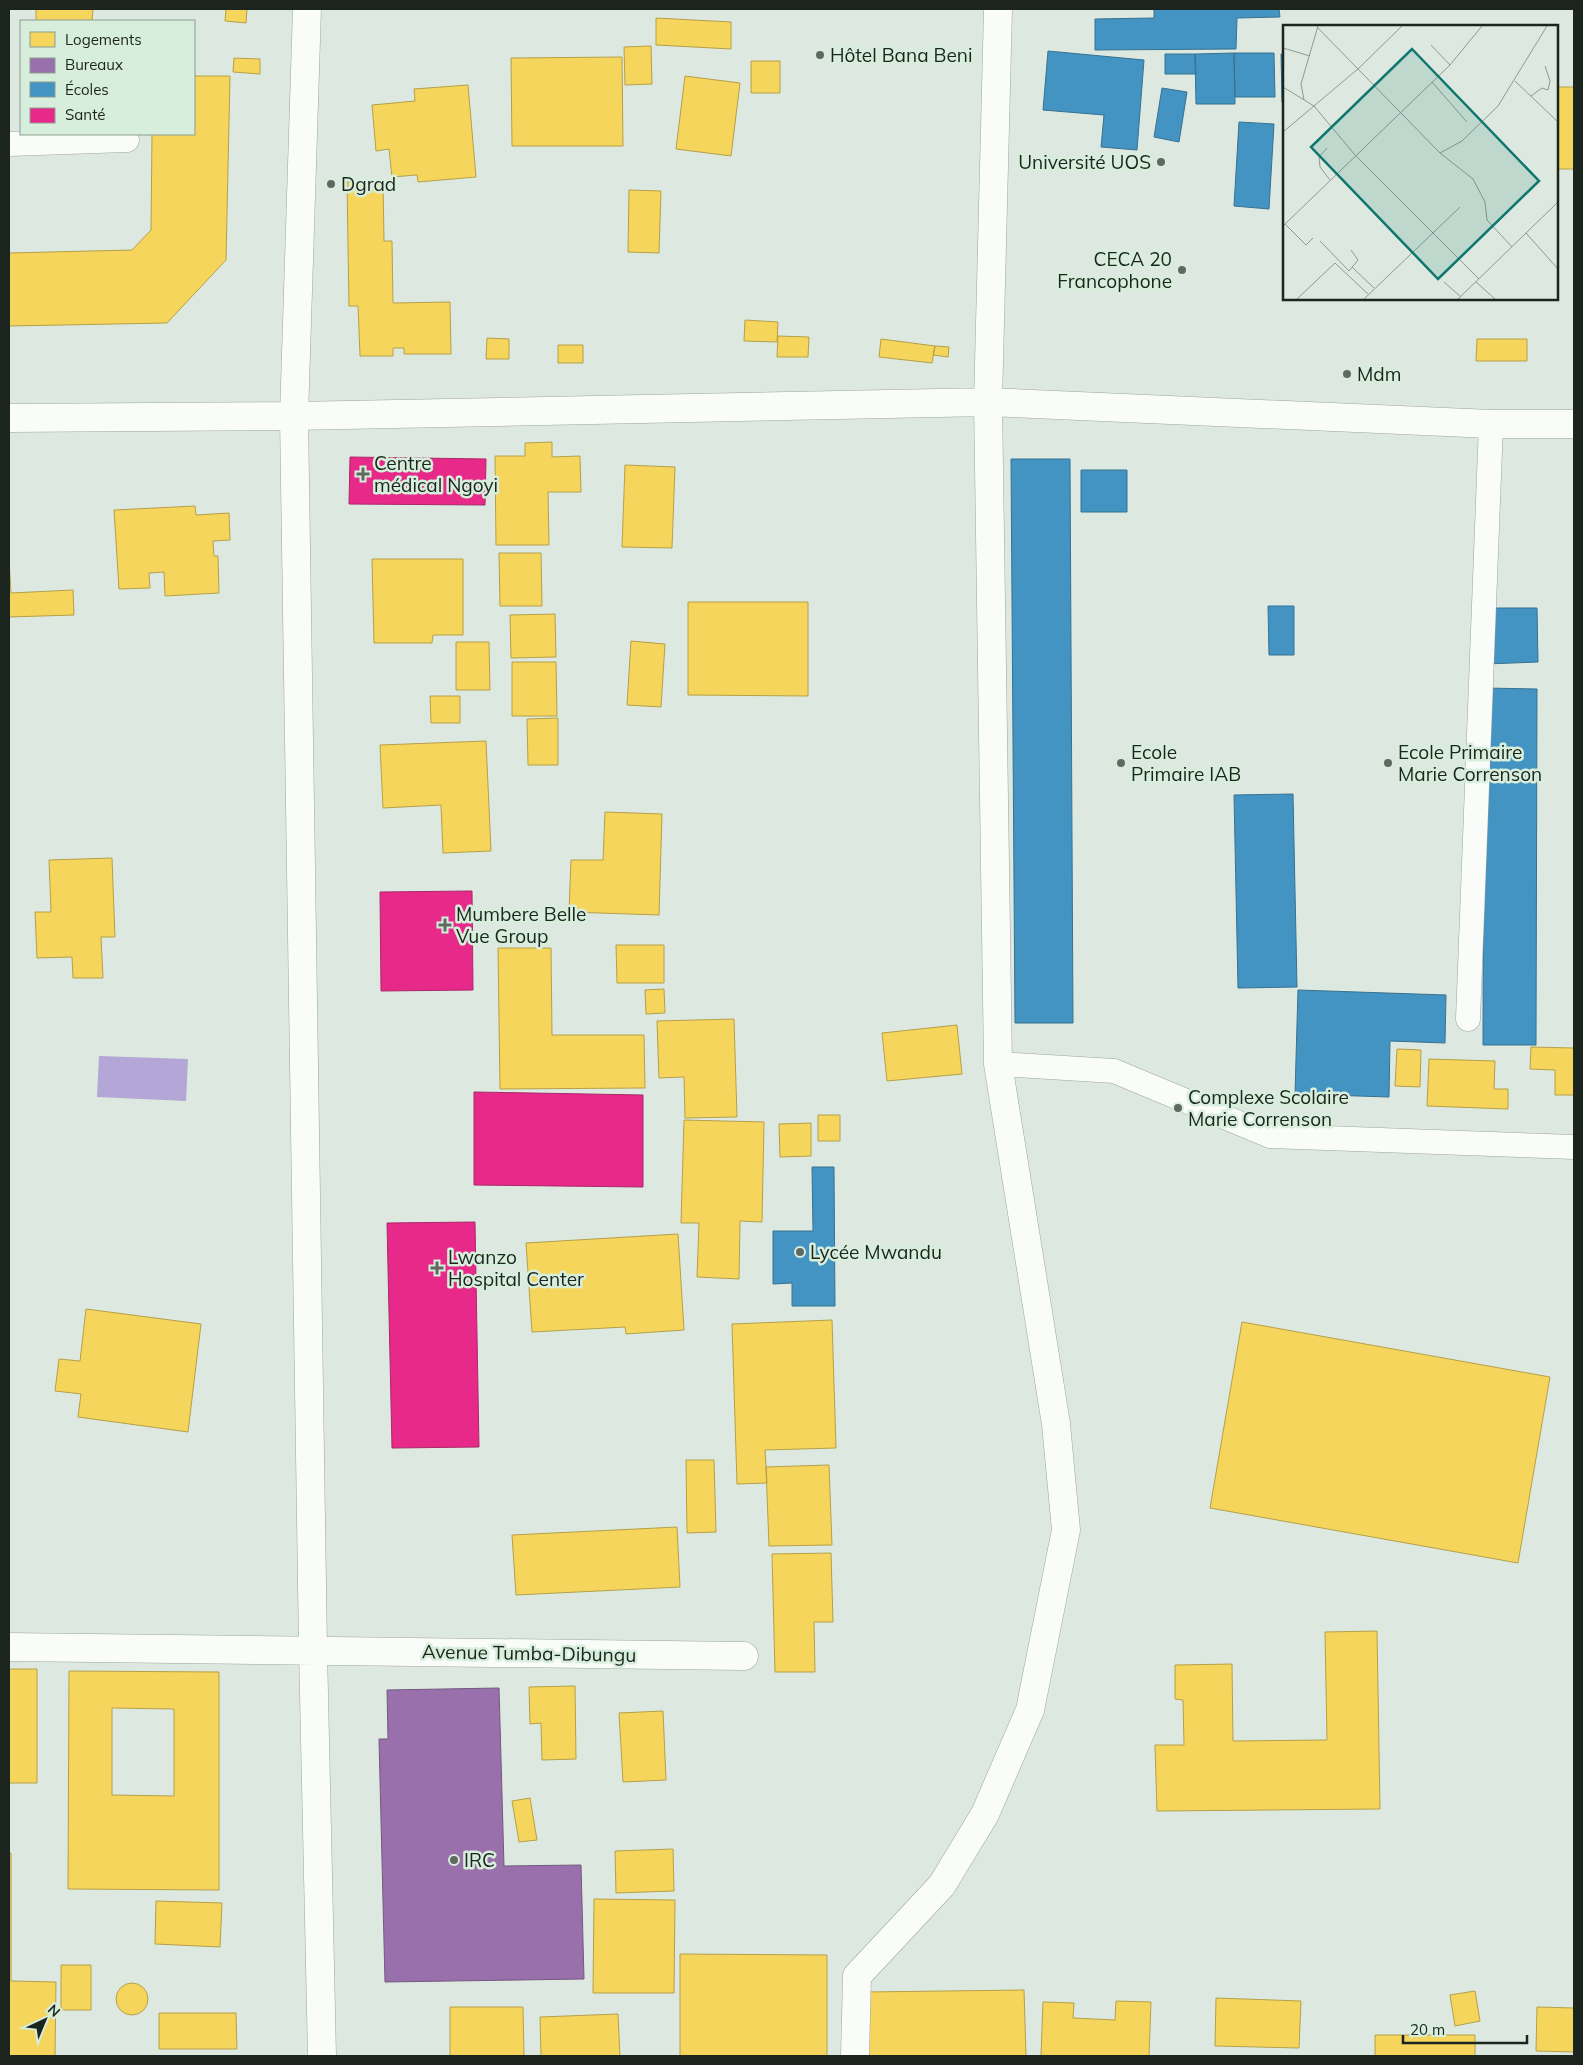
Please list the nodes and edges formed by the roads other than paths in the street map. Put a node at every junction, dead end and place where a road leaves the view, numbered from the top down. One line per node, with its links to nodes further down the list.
1 (307, 9): 6 (street)
2 (998, 9): 5 (street)
3 (127, 140): 4 (lane)
4 (9, 144)
5 (988, 402): 6 (street); 8 (street); 11 (street)
6 (294, 416): 7 (street); 14 (street)
7 (9, 418)
8 (1491, 424): 9 (street); 10 (lane)
9 (1574, 424)
10 (1468, 1018)
11 (998, 1064): 12 (lane); 17 (street)
12 (1574, 1147)
13 (9, 1647): 14 (street, Avenue Tumba-Dibungu)
14 (313, 1649): 15 (street, Avenue Tumba-Dibungu); 16 (street)
15 (744, 1656)
16 (322, 2056)
17 (855, 2056)

